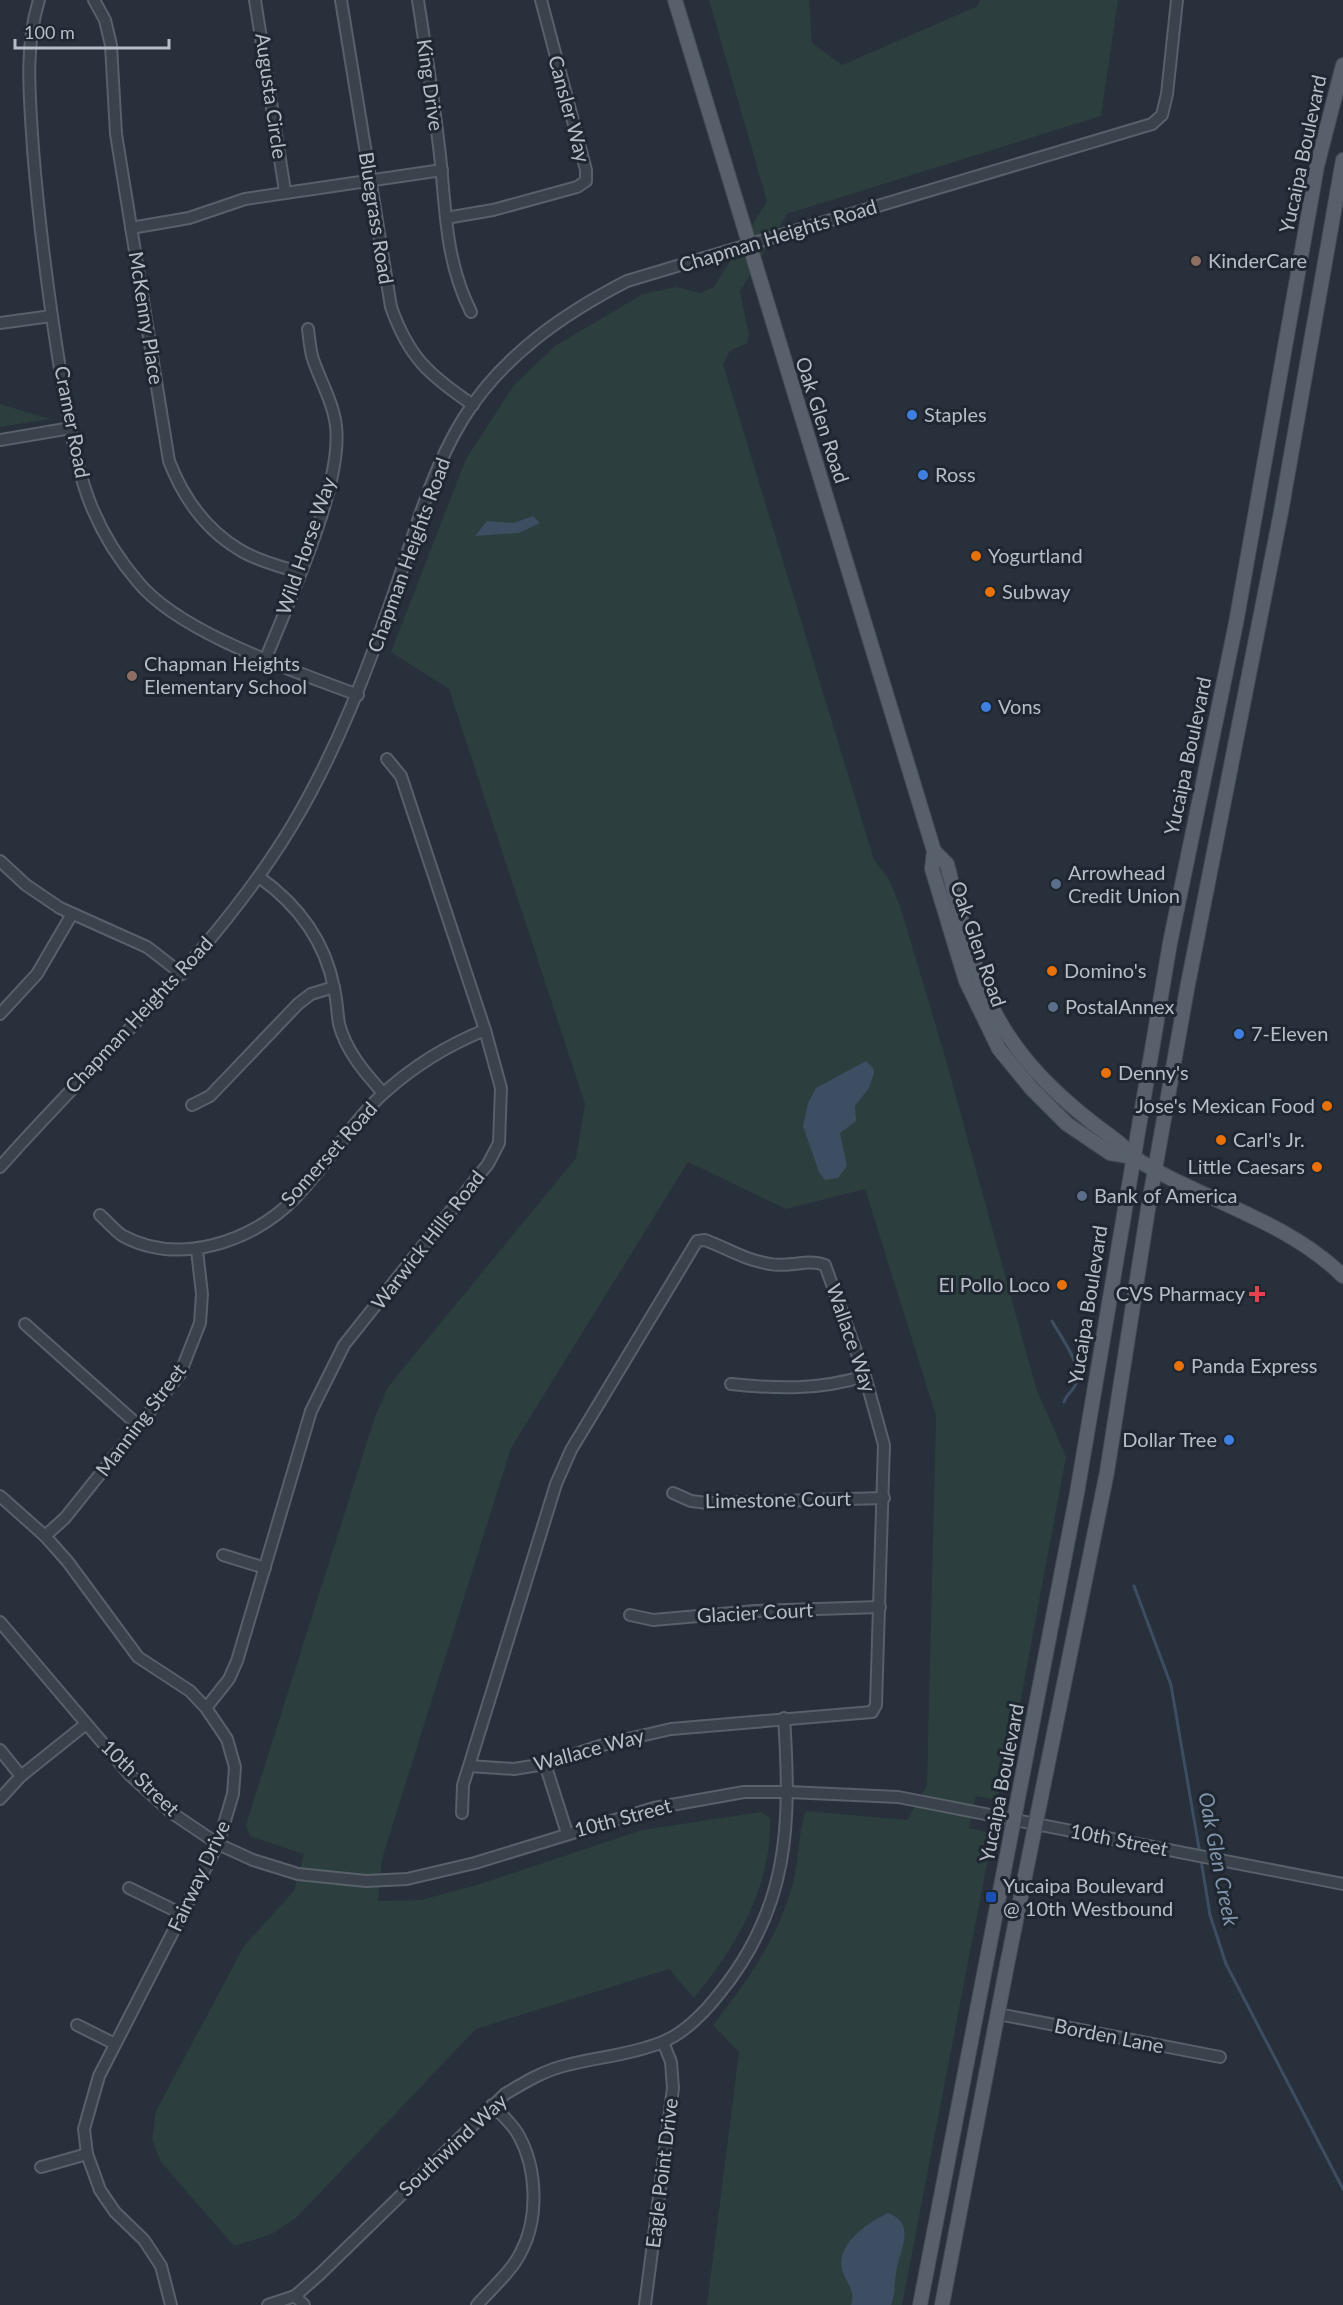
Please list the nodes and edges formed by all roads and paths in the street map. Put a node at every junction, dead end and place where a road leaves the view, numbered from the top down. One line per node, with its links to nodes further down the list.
1 (39, 0): 18 (street, Cramer Road)
2 (94, 0): 15 (street, McKenny Place)
3 (255, 0): 13 (street, Augusta Circle)
4 (341, 0): 12 (street, Bluegrass Road)
5 (418, 0): 11 (street, King Drive)
6 (541, 0): 14 (street, Cansler Way)
7 (675, 0): 16 (main road, Oak Glen Road)
8 (1177, 0): 16 (street, Chapman Heights Road)
9 (1343, 65): 37 (main road, Yucaipa Boulevard)
10 (1343, 160): 39 (main road, Yucaipa Boulevard)
11 (442, 170): 12 (street); 14 (street, King Drive)
12 (368, 180): 13 (street); 21 (street, Bluegrass Road)
13 (285, 191): 15 (street)
14 (446, 218): 17 (street, King Drive)
15 (131, 228): 24 (street, McKenny Place)
16 (748, 242): 21 (street, Chapman Heights Road); 37 (main road, Oak Glen Road)
17 (471, 312)
18 (51, 316): 19 (street); 22 (street, Cramer Road)
19 (0, 322)
20 (308, 329): 24 (street, Wild Horse Way)
21 (473, 405): 26 (street, Chapman Heights Road)
22 (71, 428): 23 (street); 25 (street, Cramer Road)
23 (0, 440)
24 (300, 573): 25 (street, Wild Horse Way)
25 (266, 658): 26 (street, Cramer Road)
26 (358, 695): 29 (street, Chapman Heights Road)
27 (387, 759): 34 (street, Warwick Hills Road)
28 (0, 861): 30 (street)
29 (259, 877): 31 (street, Chapman Heights Road); 32 (street)
30 (72, 914): 31 (street); 33 (street)
31 (182, 974): 38 (street, Chapman Heights Road)
32 (334, 987): 35 (street); 36 (street)
33 (0, 1014)
34 (485, 1030): 35 (street, Somerset Road); 52 (street, Warwick Hills Road)
35 (384, 1093): 41 (street, Somerset Road)
36 (192, 1105)
37 (1133, 1157): 39 (main road, Oak Glen Road); 66 (main road, Yucaipa Boulevard)
38 (0, 1167)
39 (1156, 1171): 42 (main road, Oak Glen Road); 67 (main road, Yucaipa Boulevard)
40 (100, 1215): 41 (street, Somerset Road)
41 (197, 1250): 46 (street, Manning Street)
42 (1343, 1276)
43 (25, 1324): 46 (street)
44 (865, 1376): 45 (street); 49 (street, Wallace Way); 61 (street, Wallace Way)
45 (731, 1384)
46 (139, 1426): 50 (street, Manning Street)
47 (673, 1493): 49 (street, Limestone Court)
48 (0, 1496): 50 (street, Fairway Drive)
49 (884, 1498): 53 (street, Wallace Way)
50 (45, 1536): 56 (street, Fairway Drive)
51 (223, 1555): 52 (street)
52 (265, 1568): 56 (street, Warwick Hills Road)
53 (880, 1607): 54 (street, Glacier Court); 57 (street, Wallace Way)
54 (630, 1615)
55 (0, 1622): 58 (street, 10th Street)
56 (206, 1708): 69 (street, Fairway Drive)
57 (784, 1718): 60 (street, Wallace Way); 63 (street, Southwind Way)
58 (86, 1724): 62 (street); 69 (street, 10th Street)
59 (0, 1750): 62 (street)
60 (545, 1764): 61 (street, Wallace Way); 68 (street)
61 (469, 1766): 65 (street, Wallace Way)
62 (21, 1776): 64 (street)
63 (789, 1792): 66 (street, 10th Street); 68 (street, 10th Street); 75 (street, Southwind Way)
64 (0, 1799)
65 (462, 1813)
66 (1016, 1820): 67 (street, 10th Street); 87 (main road, Yucaipa Boulevard)
67 (1036, 1823): 70 (street, 10th Street); 73 (main road, Yucaipa Boulevard)
68 (567, 1833): 69 (street, 10th Street)
69 (218, 1844): 72 (street, Fairway Drive)
70 (1343, 1884)
71 (129, 1888): 72 (street)
72 (182, 1914): 76 (street, Fairway Drive)
73 (998, 2014): 77 (street, Borden Lane); 88 (main road, Yucaipa Boulevard)
74 (77, 2025): 76 (street)
75 (663, 2042): 78 (street, Southwind Way); 86 (street, Eagle Point Drive)
76 (115, 2044): 79 (street, Fairway Drive)
77 (1220, 2057)
78 (492, 2105): 81 (street, Southwind Way); 85 (street)
79 (87, 2154): 80 (street); 82 (street, Fairway Drive)
80 (41, 2168)
81 (295, 2296): 83 (street, Southwind Way); 84 (street)
82 (171, 2305)
83 (268, 2305)
84 (304, 2305)
85 (477, 2305)
86 (645, 2305)
87 (920, 2305)
88 (942, 2305)

